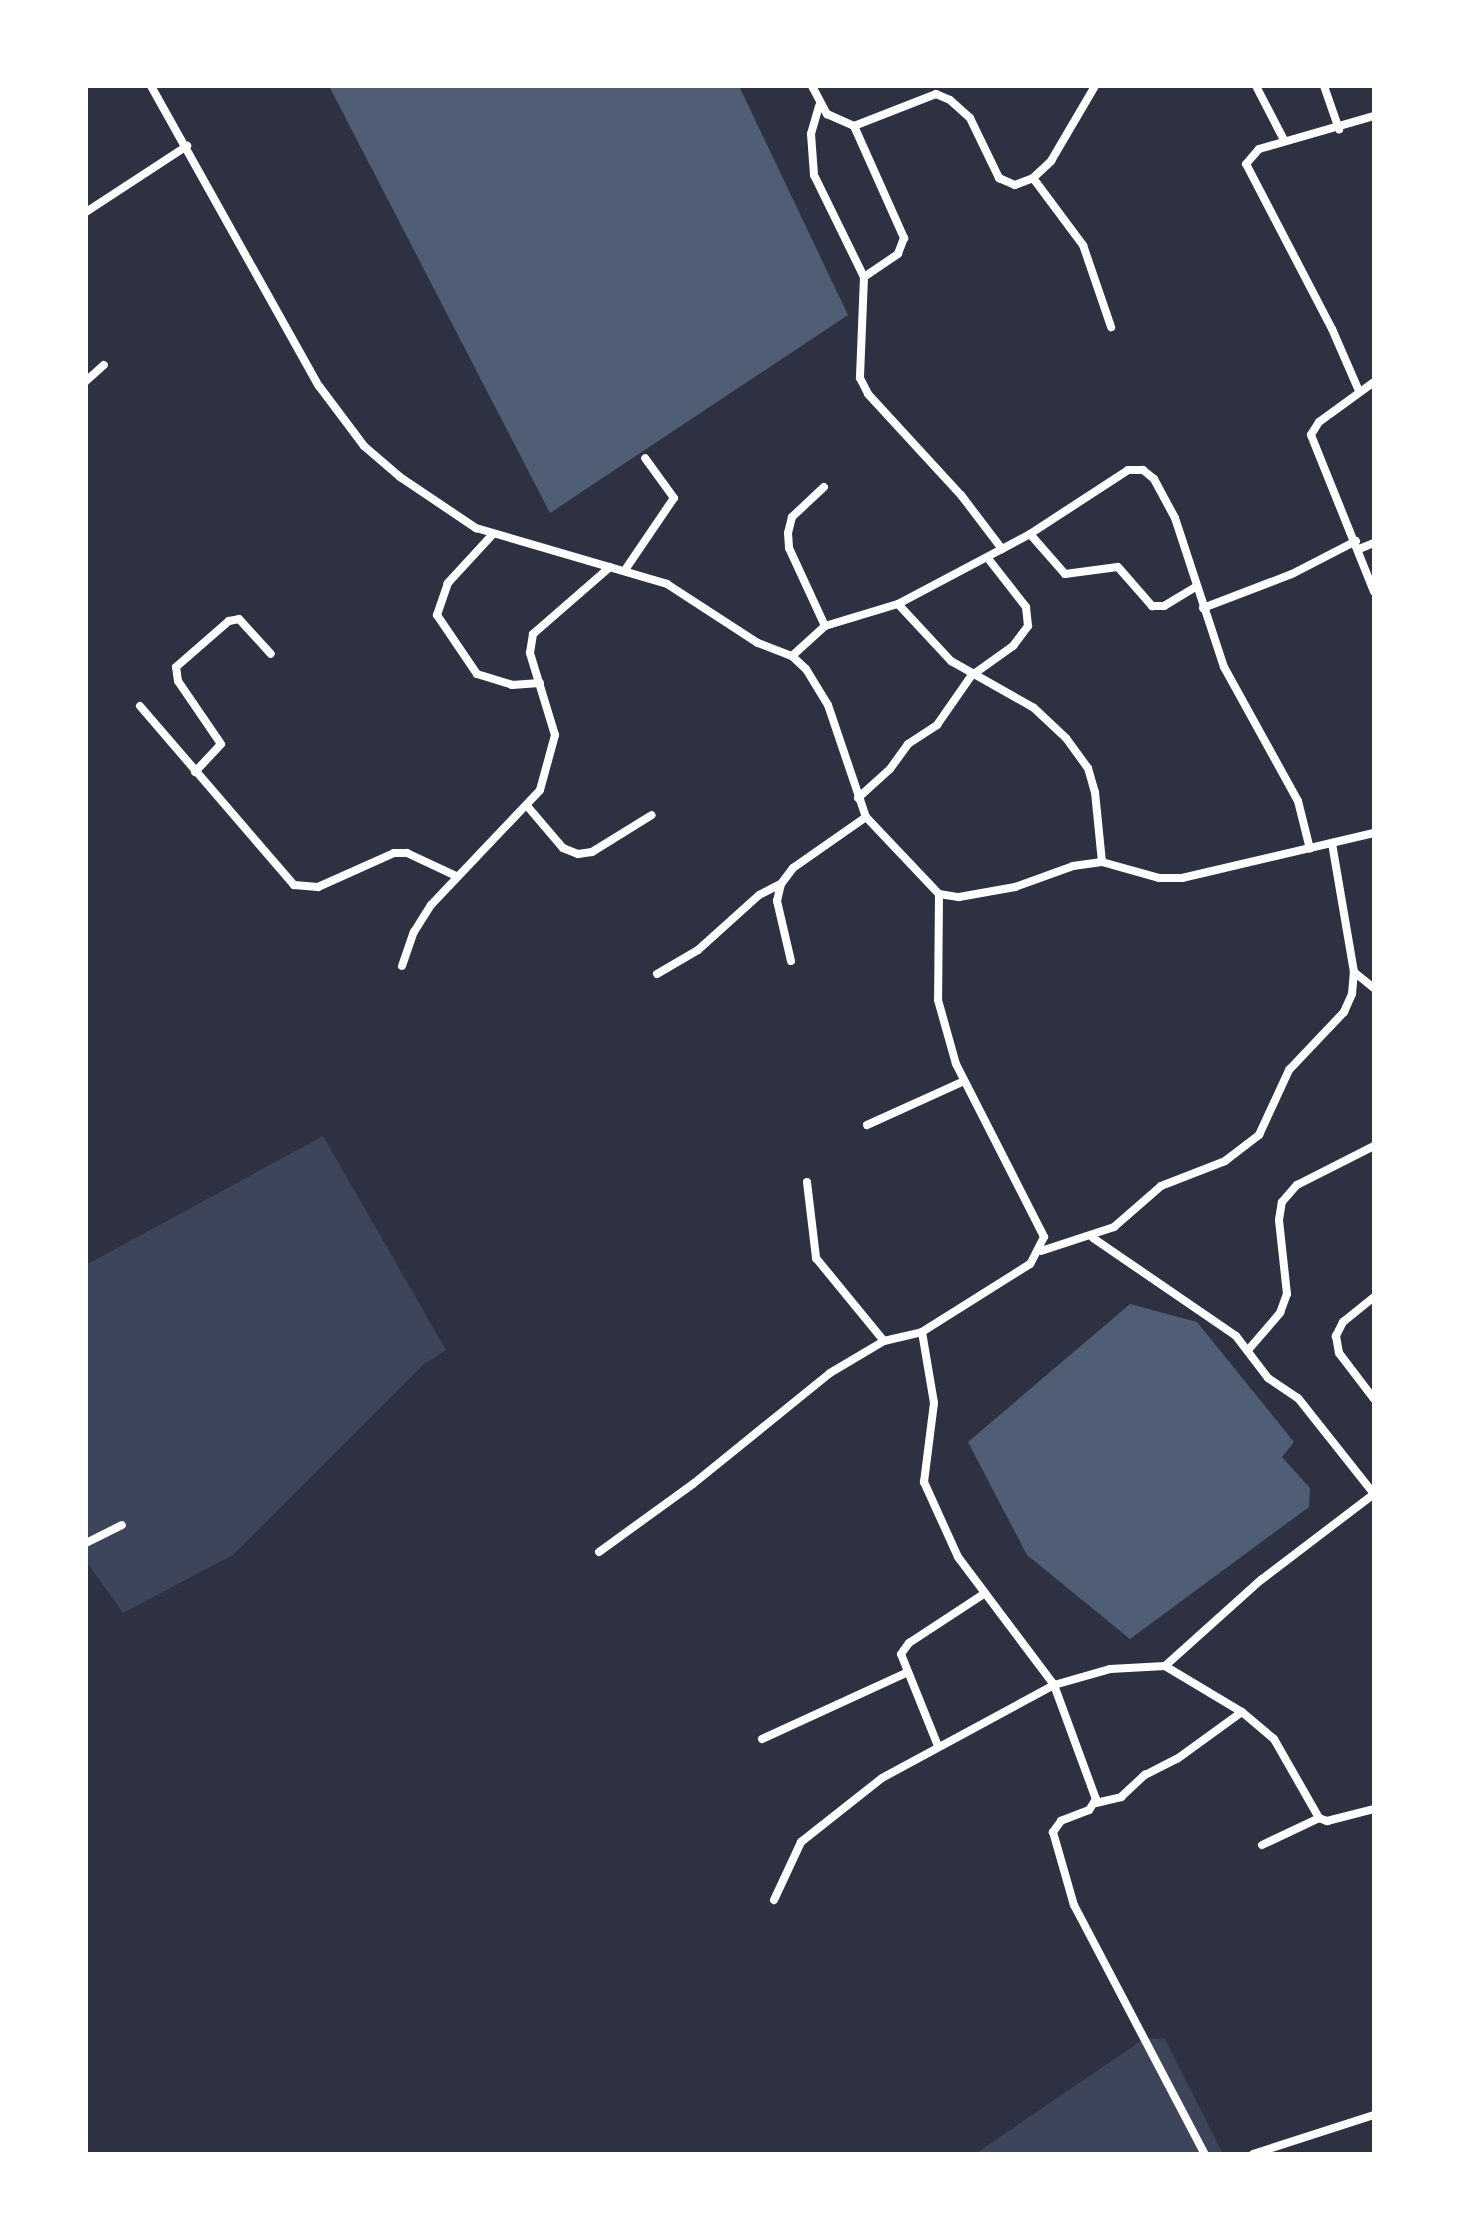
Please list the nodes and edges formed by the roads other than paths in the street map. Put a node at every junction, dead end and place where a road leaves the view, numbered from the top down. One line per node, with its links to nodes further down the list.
1 (151, 86): 12 (street)
2 (812, 86): 7 (street)
3 (1095, 86): 13 (street)
4 (1256, 86): 11 (street)
5 (1324, 86): 10 (street)
6 (936, 90): 9 (street); 13 (street)
7 (819, 106): 9 (street); 15 (street)
8 (1374, 116): 10 (street)
9 (854, 126): 15 (street)
10 (1339, 129): 11 (street)
11 (1284, 140): 20 (street)
12 (187, 146): 14 (street); 23 (street)
13 (1033, 178): 16 (street)
14 (86, 212)
15 (864, 277): 27 (street)
16 (1111, 327)
17 (104, 365): 18 (street)
18 (86, 381)
19 (1374, 382): 20 (street)
20 (1359, 391): 26 (street)
21 (645, 458): 30 (street)
22 (824, 487): 35 (street)
23 (493, 534): 29 (street); 39 (street)
24 (1030, 534): 27 (street); 31 (street); 31 (street)
25 (1374, 543): 26 (street)
26 (1358, 545): 32 (street); 34 (street)
27 (1002, 549): 28 (street)
28 (987, 557): 33 (street); 38 (street)
29 (610, 567): 30 (street); 39 (street)
30 (625, 570): 37 (street)
31 (1196, 587): 34 (street)
32 (1374, 592)
33 (898, 604): 35 (street); 38 (street)
34 (1203, 608): 48 (street)
35 (825, 626): 37 (street)
36 (271, 654): 41 (street)
37 (792, 656): 42 (street)
38 (971, 676): 42 (street); 49 (street)
39 (540, 683): 43 (street)
40 (140, 706): 41 (street)
41 (195, 772): 50 (street)
42 (858, 798): 45 (street)
43 (528, 807): 44 (street); 50 (street)
44 (652, 815)
45 (866, 817): 51 (street); 52 (street)
46 (1374, 833): 47 (street)
47 (1332, 843): 48 (street); 55 (street)
48 (1310, 849): 49 (street)
49 (1102, 862): 52 (street)
50 (456, 876): 54 (street)
51 (781, 884): 53 (street); 56 (street)
52 (939, 894): 58 (street)
53 (791, 961)
54 (402, 966)
55 (1354, 972): 57 (street); 62 (street)
56 (657, 974)
57 (1374, 988)
58 (962, 1082): 59 (street); 63 (street)
59 (867, 1125)
60 (1374, 1146): 67 (street)
61 (807, 1182): 66 (street)
62 (1093, 1238): 63 (street); 67 (street)
63 (1041, 1251): 65 (street)
64 (1374, 1298): 68 (street)
65 (922, 1332): 66 (street); 73 (street)
66 (884, 1341): 72 (street)
67 (1249, 1349): 69 (street)
68 (1374, 1399)
69 (1374, 1494): 74 (street)
70 (122, 1525): 71 (street)
71 (86, 1543)
72 (599, 1552)
73 (985, 1593): 75 (street); 76 (street)
74 (1165, 1666): 76 (street); 77 (street)
75 (906, 1673): 78 (street); 79 (street)
76 (1054, 1685): 79 (street); 80 (street)
77 (1242, 1712): 80 (street); 82 (street)
78 (762, 1739)
79 (938, 1746): 84 (street)
80 (1096, 1803): 86 (street)
81 (1374, 1809): 82 (street)
82 (1319, 1818): 83 (street)
83 (1262, 1845)
84 (774, 1900)
85 (1374, 2115): 87 (street)
86 (1205, 2154)
87 (1253, 2154)

